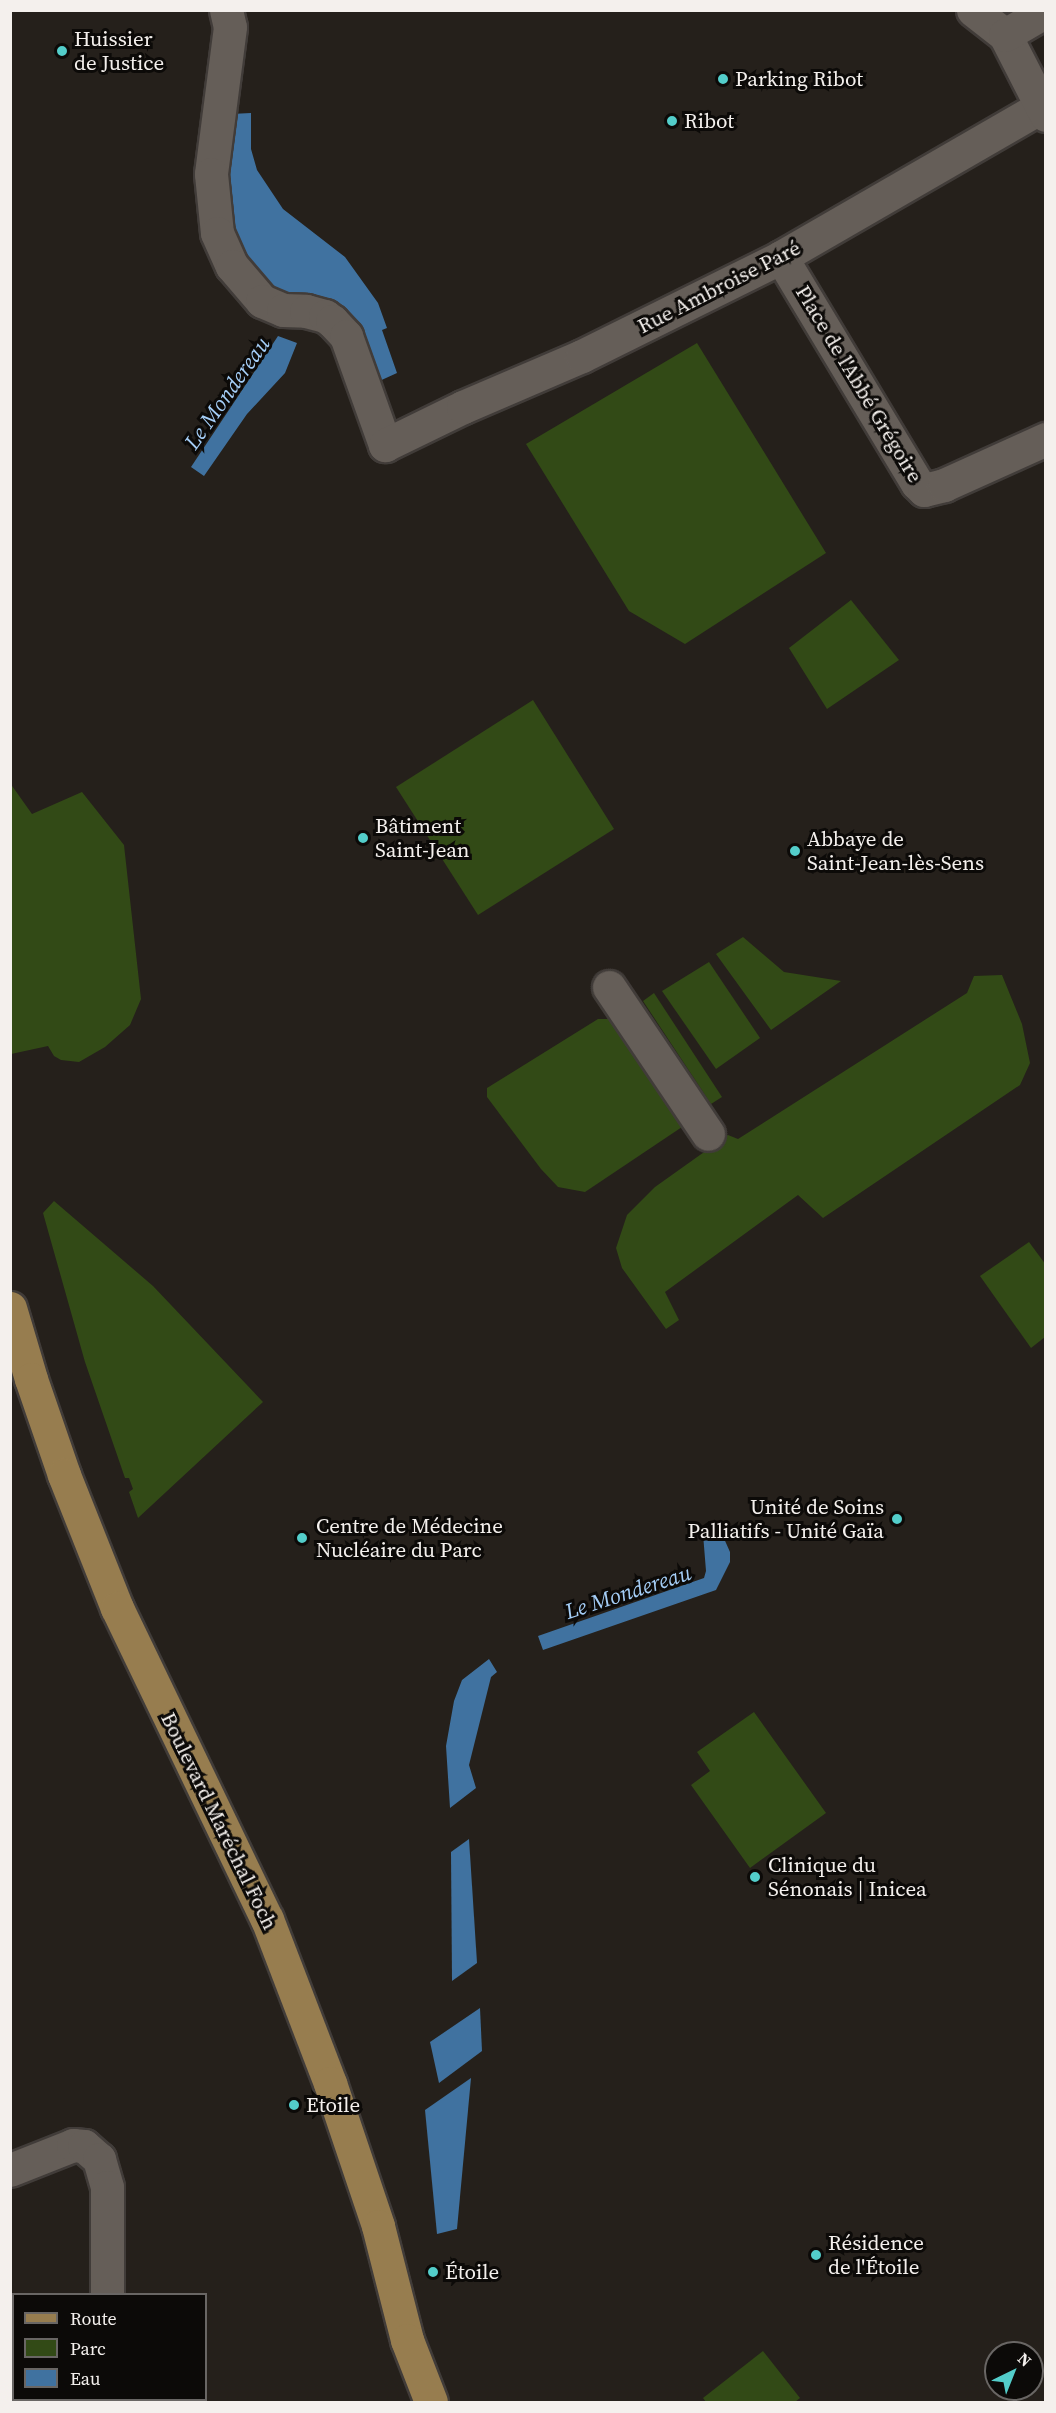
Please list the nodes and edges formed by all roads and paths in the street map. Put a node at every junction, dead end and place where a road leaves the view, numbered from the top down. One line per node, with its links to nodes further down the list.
1 (226, 10): 7 (street)
2 (973, 10): 4 (street)
3 (1046, 10): 4 (street)
4 (1005, 34): 6 (street)
5 (243, 69): 7 (street)
6 (1043, 111): 8 (street, Rue Ambroise Paré)
7 (230, 112): 8 (street, Rue Ambroise Paré)
8 (781, 257): 9 (street, Place de l'Abbé Grégoire)
9 (1046, 439)
10 (609, 987): 11 (street)
11 (708, 1134)
12 (10, 1308): 15 (main road, Boulevard Maréchal Foch)
13 (10, 2170): 14 (street)
14 (107, 2293)
15 (407, 2340): 16 (main road, Boulevard Maréchal Foch); 17 (main road); 18 (main road, Boulevard Maréchal Foch)
16 (406, 2403)
17 (418, 2403)
18 (431, 2403)

